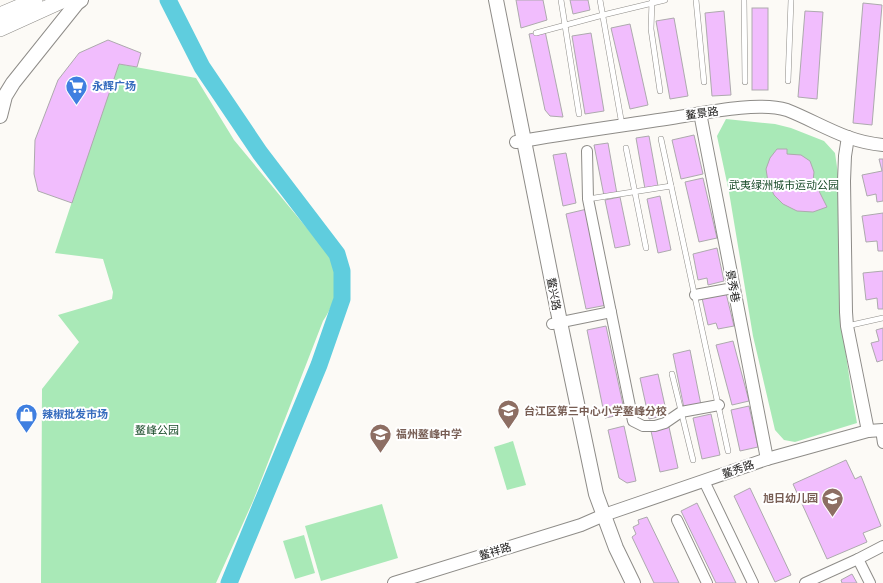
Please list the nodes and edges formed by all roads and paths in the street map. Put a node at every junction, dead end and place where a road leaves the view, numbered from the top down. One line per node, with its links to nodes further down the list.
1 (35, 0): 14 (main road)
2 (64, 0): 16 (main road)
3 (81, 0): 24 (main road)
4 (487, 0): 28 (main road, 鳌兴路)
5 (496, 0): 28 (main road, 鳌兴路)
6 (561, 0): 15 (lane)
7 (600, 0): 13 (lane)
8 (665, 0): 12 (lane)
9 (696, 0): 19 (lane)
10 (744, 0): 20 (lane)
11 (791, 0): 18 (lane)
12 (652, 1): 13 (lane); 21 (lane)
13 (603, 14): 15 (lane); 25 (lane)
14 (0, 15)
15 (565, 25): 17 (lane); 23 (lane)
16 (0, 30)
17 (536, 33)
18 (788, 81)
19 (704, 82)
20 (745, 82)
21 (660, 91)
22 (700, 113): 25 (street, 鳌景路); 26 (street, 鳌景路); 36 (street, 景秀巷)
23 (579, 114)
24 (0, 116)
25 (622, 125): 28 (street, 鳌景路)
26 (848, 137): 29 (street, 鳌景路); 41 (street)
27 (661, 139): 32 (lane)
28 (520, 142): 40 (main road, 鳌兴路)
29 (883, 145)
30 (626, 148): 33 (lane)
31 (586, 151): 34 (street)
32 (671, 186): 33 (lane); 37 (lane)
33 (634, 192): 34 (lane); 35 (lane)
34 (588, 199): 38 (street)
35 (646, 248)
36 (733, 288): 37 (street); 49 (street, 景秀巷)
37 (695, 296): 43 (lane)
38 (611, 312): 40 (street); 44 (street)
39 (883, 318): 41 (lane)
40 (556, 323): 52 (main road, 鳌兴路)
41 (847, 326): 46 (street)
42 (672, 374): 44 (lane)
43 (719, 405): 44 (street); 48 (lane)
44 (681, 412): 50 (lane)
45 (882, 430): 46 (street, 鳌秀路); 47 (street)
46 (868, 431): 49 (street, 鳌秀路)
47 (883, 443)
48 (728, 451)
49 (767, 459): 51 (street, 鳌秀路)
50 (693, 460)
51 (704, 481): 52 (street, 鳌秀路); 60 (street)
52 (600, 517): 56 (street, 鳌祥路); 57 (main road, 鳌兴路); 58 (main road, 鳌兴路)
53 (677, 520): 59 (street)
54 (883, 546): 55 (street)
55 (858, 559): 61 (street); 62 (street)
56 (394, 583)
57 (622, 583)
58 (633, 583)
59 (706, 583)
60 (753, 583)
61 (805, 583)
62 (870, 583)

